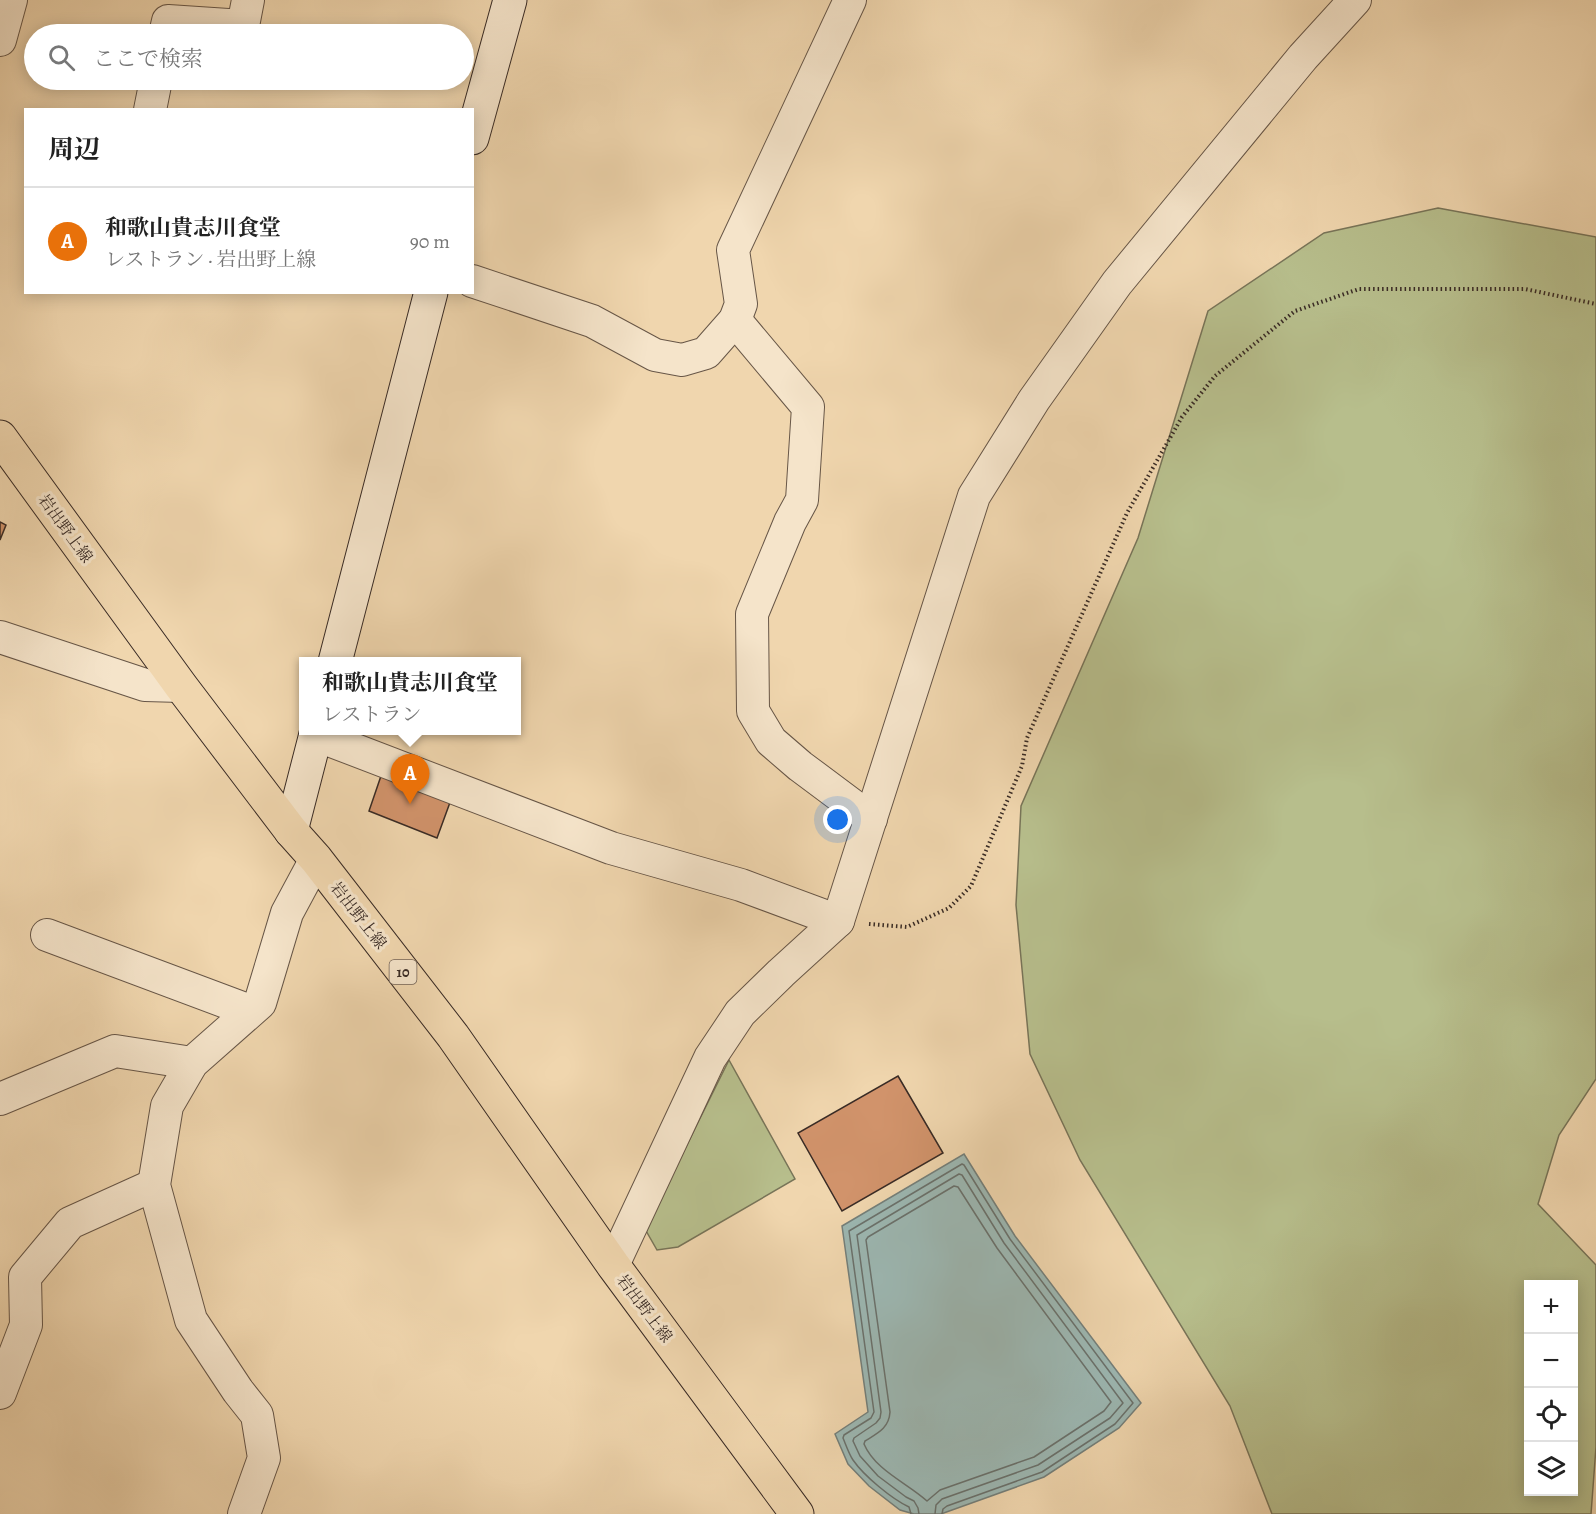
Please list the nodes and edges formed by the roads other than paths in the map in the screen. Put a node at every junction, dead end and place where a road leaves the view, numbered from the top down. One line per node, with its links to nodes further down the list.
1 (11, 0): 9 (street)
2 (248, 0): 8 (street)
3 (510, 0): 12 (street)
4 (850, 0): 15 (street)
5 (1355, 0): 22 (street)
6 (167, 24): 7 (street)
7 (213, 24)
8 (243, 24)
9 (0, 40)
10 (154, 90): 11 (street)
11 (150, 108)
12 (474, 131)
13 (474, 282): 15 (street)
14 (430, 294): 18 (street)
15 (735, 320): 22 (street)
16 (0, 437): 19 (main road, 岩出野上線 / 10)
17 (0, 637): 19 (street)
18 (336, 657)
19 (181, 686): 23 (main road, 岩出野上線 / 10)
20 (316, 735): 23 (street)
21 (322, 735): 25 (street)
22 (871, 819): 25 (street)
23 (291, 831): 24 (main road, 岩出野上線 / 10)
24 (316, 859): 27 (street); 31 (main road, 岩出野上線 / 10)
25 (838, 921): 31 (street)
26 (47, 935): 27 (street)
27 (250, 1011): 28 (street)
28 (192, 1064): 29 (street); 30 (street)
29 (0, 1099)
30 (154, 1185): 32 (street); 33 (street)
31 (613, 1265): 34 (main road, 岩出野上線 / 10)
32 (0, 1393)
33 (244, 1514)
34 (797, 1514)

